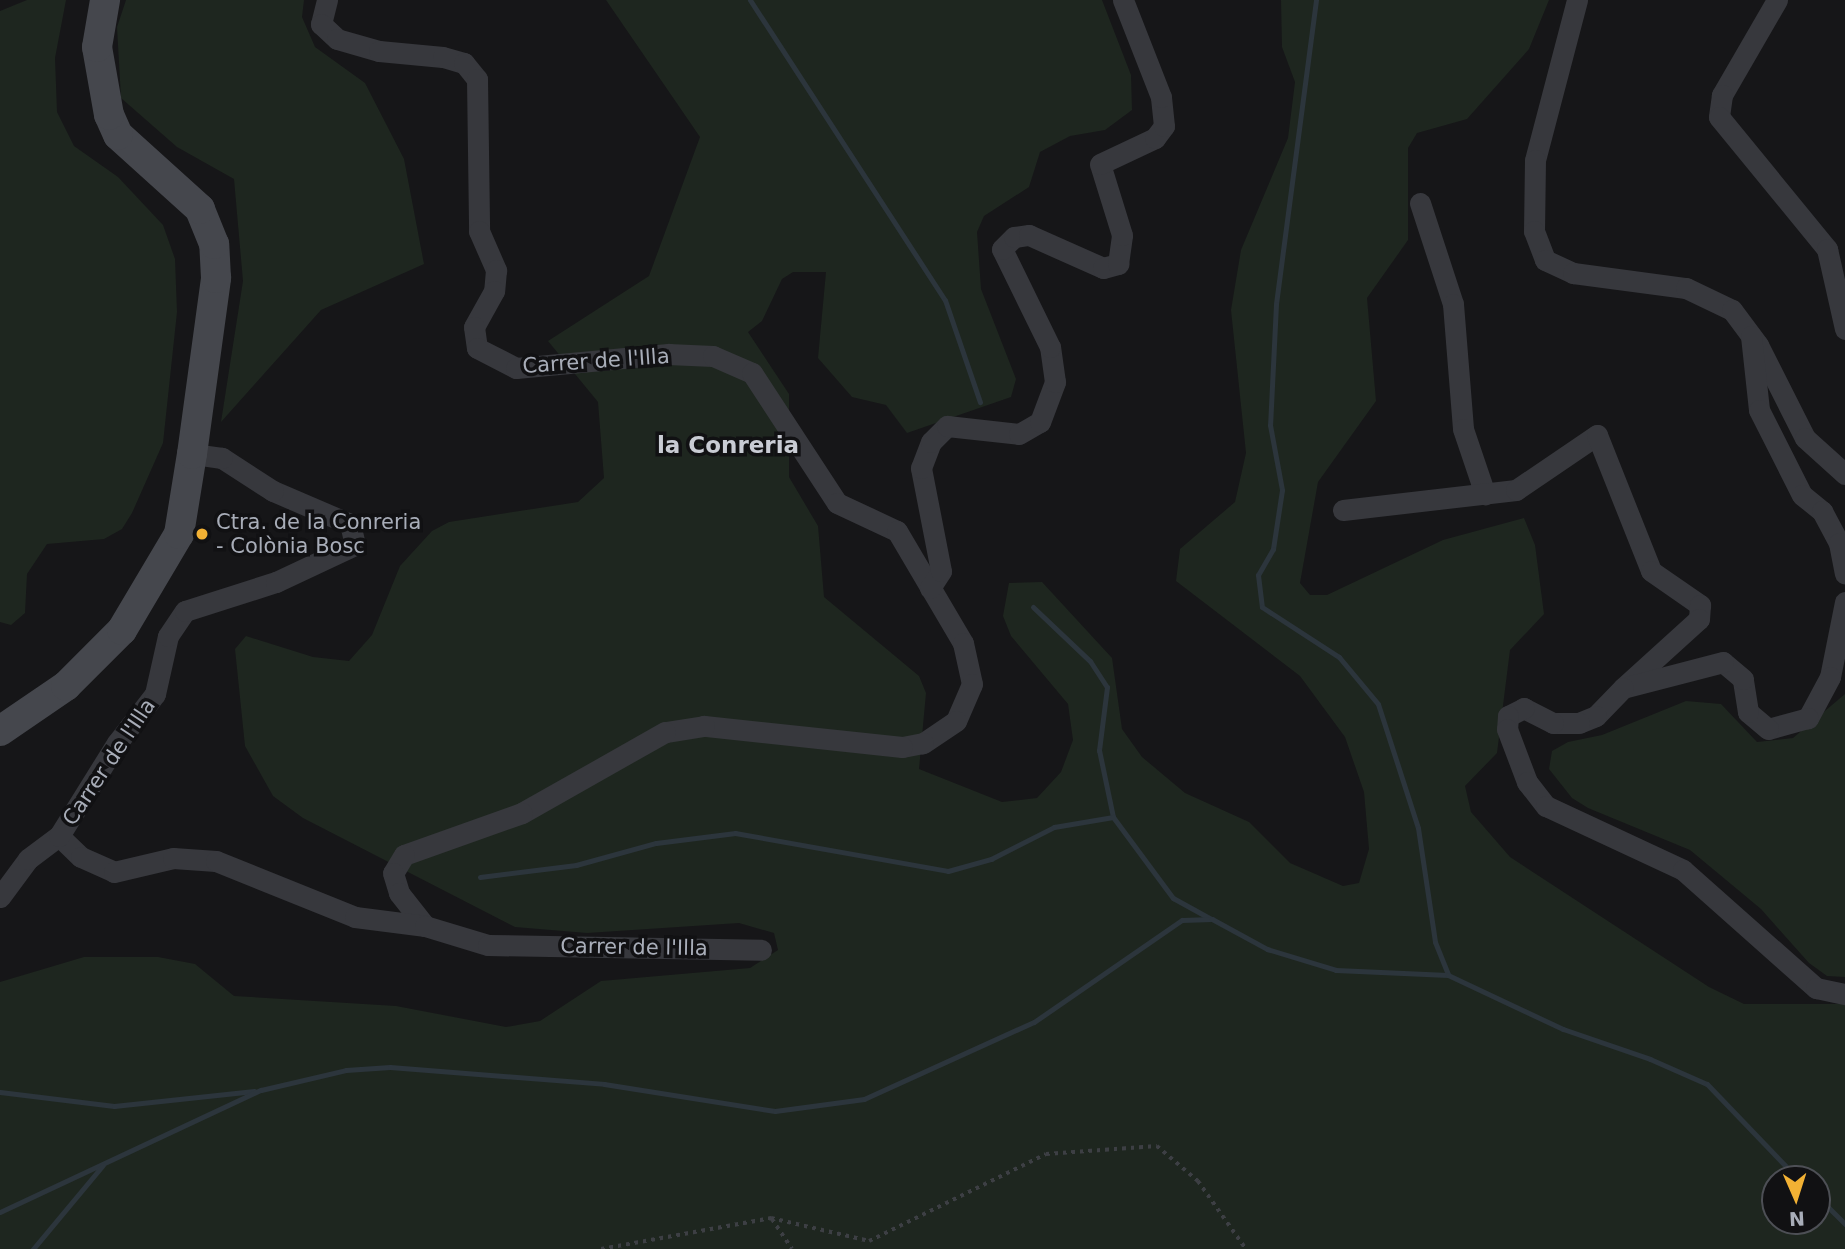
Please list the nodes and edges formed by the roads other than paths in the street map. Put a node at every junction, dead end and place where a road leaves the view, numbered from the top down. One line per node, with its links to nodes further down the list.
1 (104, 0): 9 (street)
2 (327, 0): 14 (street, Carrer de l'Illa)
3 (1122, 0): 14 (street)
4 (1577, 0): 8 (street)
5 (1777, 0): 7 (street)
6 (1420, 203): 11 (street)
7 (1845, 329)
8 (1751, 336): 10 (street); 13 (street)
9 (192, 454): 17 (street); 18 (street, Carrer de l'Illa)
10 (1845, 474)
11 (1485, 494): 12 (street); 16 (street)
12 (1343, 510)
13 (1845, 573)
14 (930, 588): 20 (street, Carrer de l'Illa)
15 (1845, 602): 16 (street)
16 (1623, 688): 22 (street)
17 (0, 731)
18 (59, 836): 19 (street, Carrer de l'Illa); 20 (street, Carrer de l'Illa)
19 (0, 897)
20 (425, 926): 21 (street, Carrer de l'Illa)
21 (761, 950)
22 (1845, 994)

